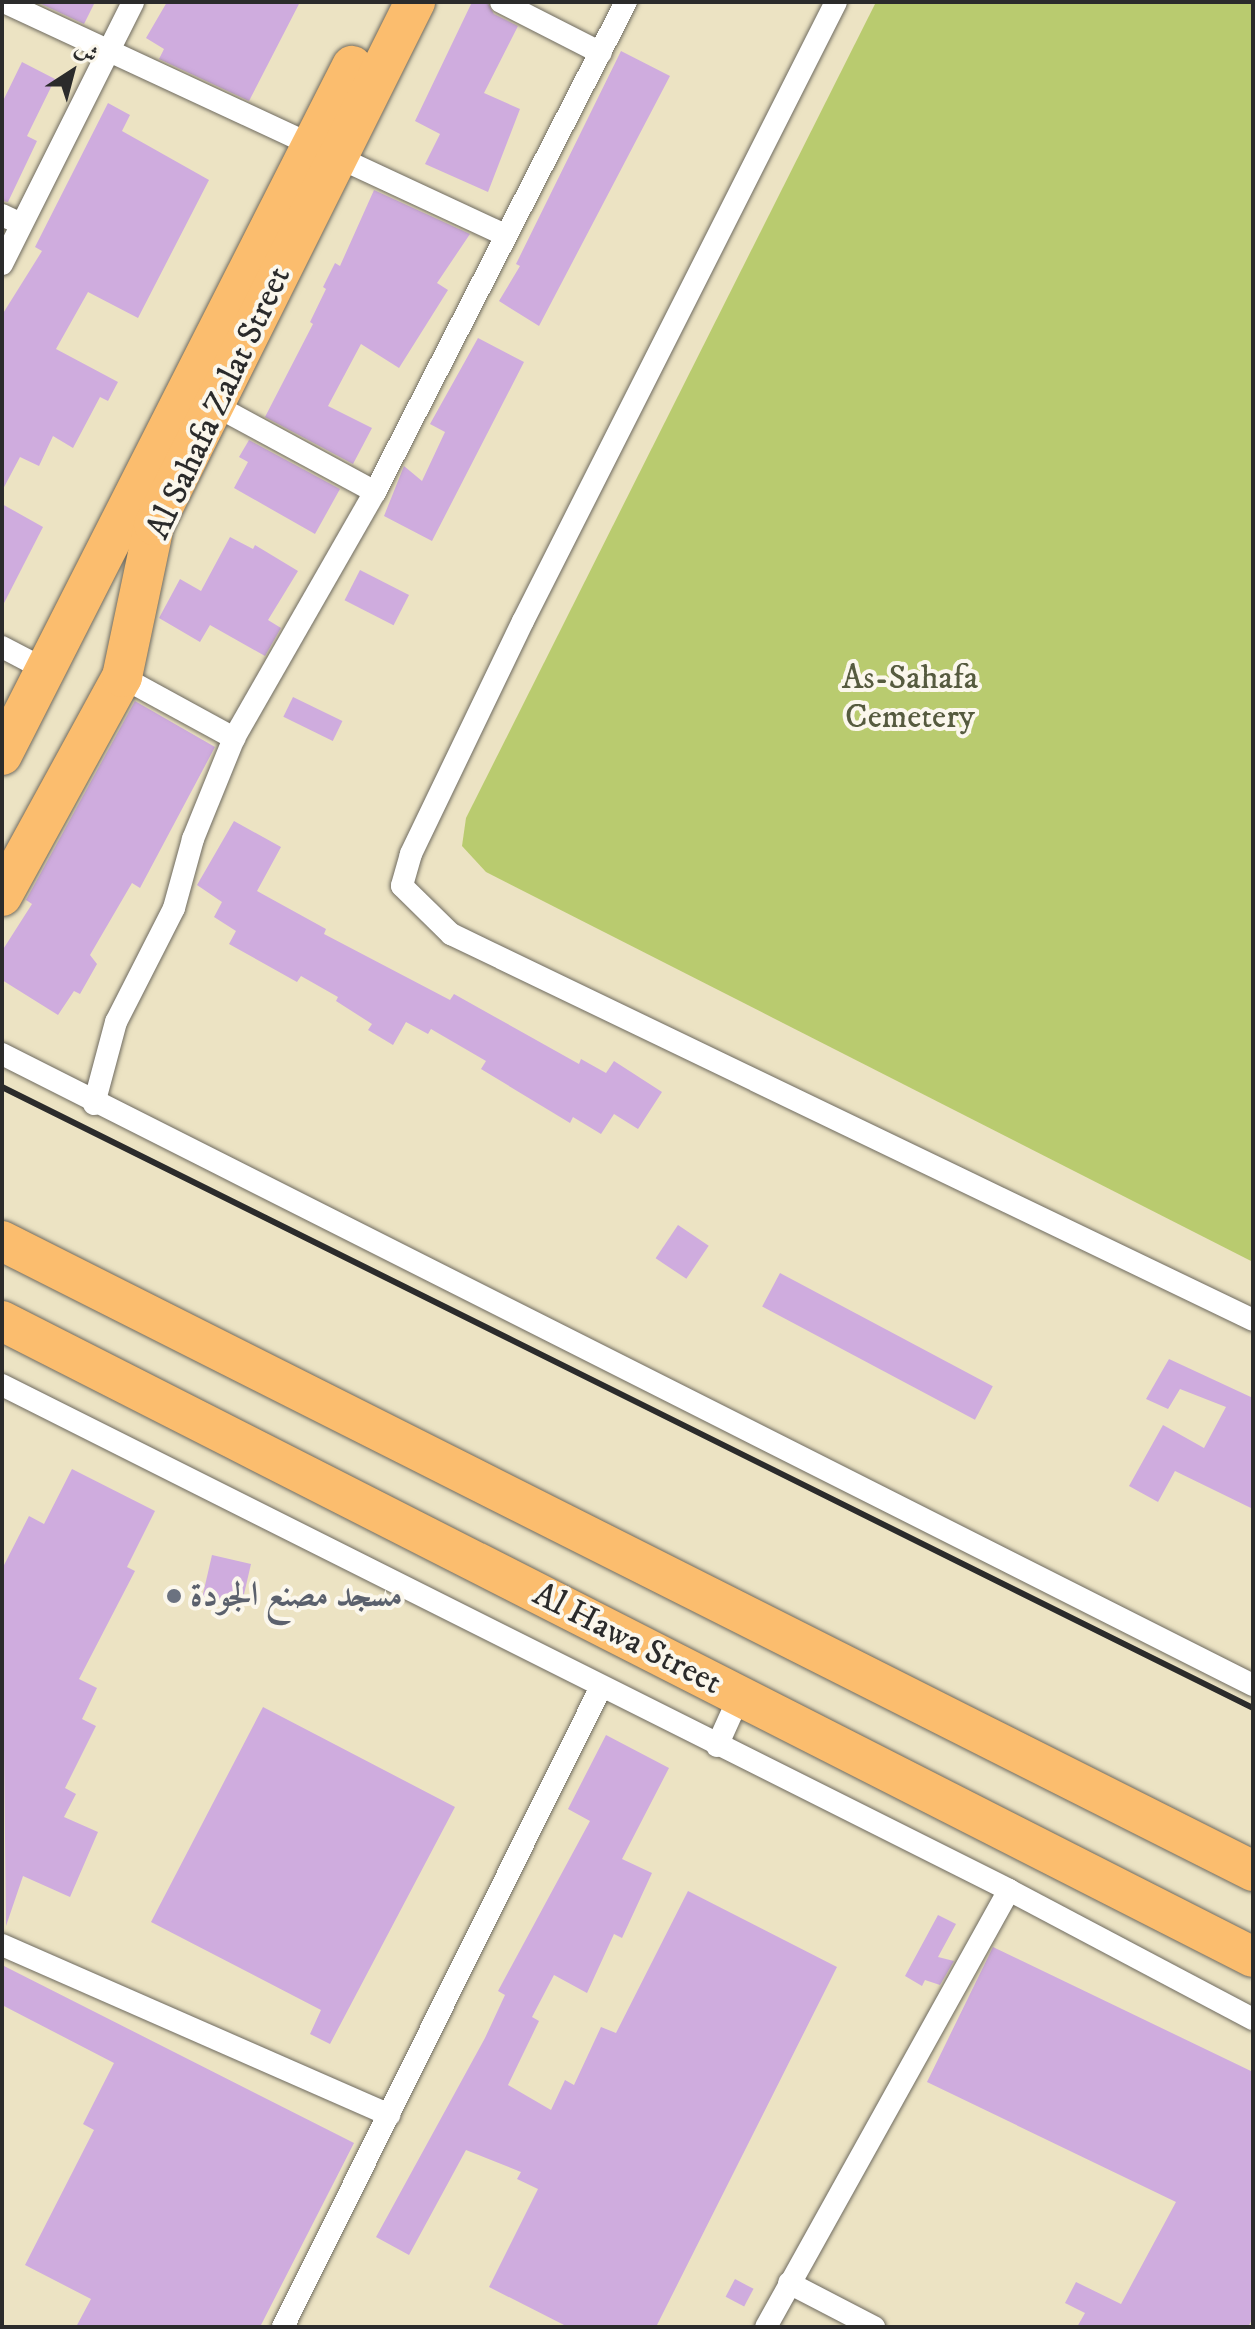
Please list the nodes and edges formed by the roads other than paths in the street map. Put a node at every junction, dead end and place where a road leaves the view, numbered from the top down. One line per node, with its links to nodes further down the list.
1 (4, 2): 8 (street)
2 (133, 2): 8 (street)
3 (385, 2): 10 (highway)
4 (415, 2): 10 (highway, Al Sahafa Zalat Street)
5 (501, 2): 9 (street)
6 (626, 2): 9 (street)
7 (836, 2): 25 (street)
8 (106, 53): 10 (street); 11 (street)
9 (601, 53): 12 (street)
10 (324, 154): 12 (street); 14 (highway, Al Sahafa Zalat Street)
11 (11, 220): 13 (street)
12 (503, 234): 15 (street)
13 (2, 264)
14 (201, 398): 15 (street); 17 (highway); 18 (highway, Al Sahafa Zalat Street)
15 (375, 492): 19 (street)
16 (2, 647): 17 (street)
17 (46, 670): 20 (highway)
18 (122, 677): 19 (street); 21 (highway, Al Sahafa Zalat Street)
19 (234, 738): 23 (street)
20 (2, 755)
21 (2, 896)
22 (2, 1054): 23 (street)
23 (94, 1104): 28 (street)
24 (2, 1241): 32 (highway)
25 (1253, 1320)
26 (2, 1321): 30 (highway, Al Hawa Street)
27 (2, 1385): 29 (street)
28 (1253, 1685)
29 (600, 1689): 31 (street); 37 (street)
30 (739, 1697): 31 (street); 35 (highway, Al Hawa Street)
31 (717, 1746): 33 (street)
32 (1253, 1871)
33 (1009, 1890): 36 (street); 38 (street)
34 (2, 1945): 37 (street)
35 (1253, 1957)
36 (1253, 2019)
37 (389, 2115): 39 (street)
38 (789, 2283): 40 (street); 41 (street)
39 (283, 2327)
40 (766, 2327)
41 (874, 2327)

